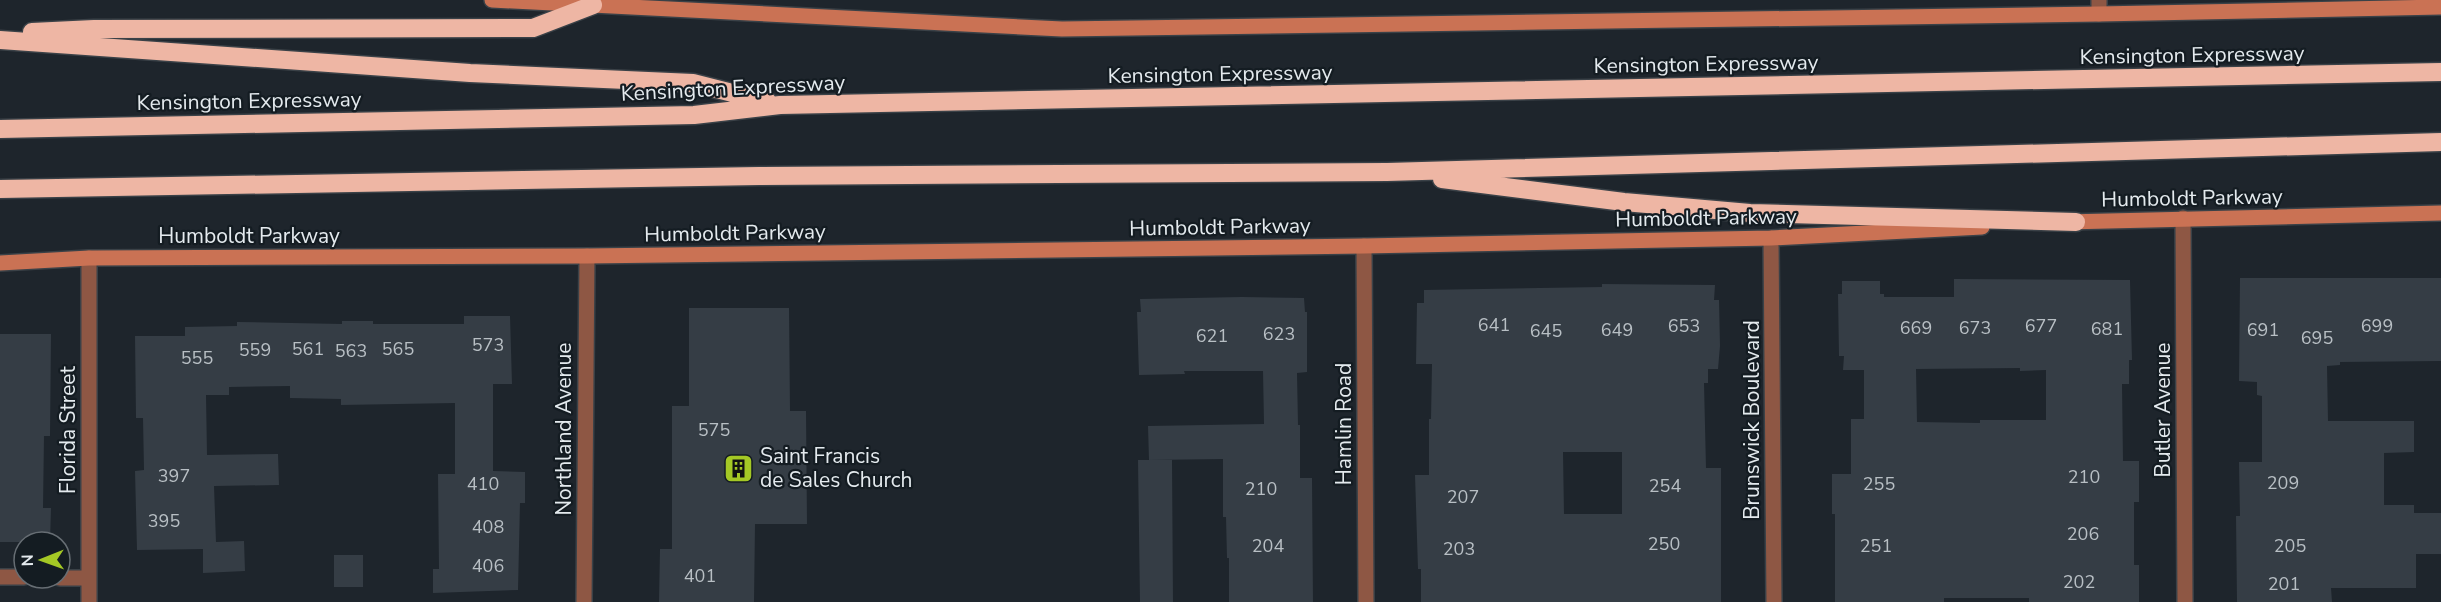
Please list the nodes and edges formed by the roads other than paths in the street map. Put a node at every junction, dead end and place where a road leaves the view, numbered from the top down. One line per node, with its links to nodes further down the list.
1 (492, 0): 2 (street)
2 (593, 2): 3 (street); 5 (highway)
3 (2099, 7): 4 (street)
4 (2441, 7)
5 (0, 34)
6 (0, 40): 8 (highway)
7 (2441, 72): 8 (highway, Kensington Expressway)
8 (780, 105): 9 (highway, Kensington Expressway)
9 (0, 129)
10 (2441, 142): 11 (highway)
11 (1387, 172): 12 (highway); 15 (highway)
12 (0, 189)
13 (2441, 213): 14 (street, Humboldt Parkway)
14 (2183, 218): 15 (street, Humboldt Parkway); 27 (street, Butler Avenue)
15 (2076, 222): 16 (street, Humboldt Parkway)
16 (1771, 238): 17 (street, Humboldt Parkway); 26 (street, Brunswick Boulevard)
17 (1364, 246): 18 (street, Humboldt Parkway); 25 (street, Hamlin Road)
18 (587, 255): 19 (street, Humboldt Parkway); 24 (street, Northland Avenue)
19 (89, 258): 20 (street, Humboldt Parkway); 22 (street, Florida Street)
20 (0, 263)
21 (72, 578): 22 (street)
22 (89, 578): 23 (street, Florida Street)
23 (89, 602)
24 (584, 602)
25 (1366, 602)
26 (1774, 602)
27 (2185, 602)

